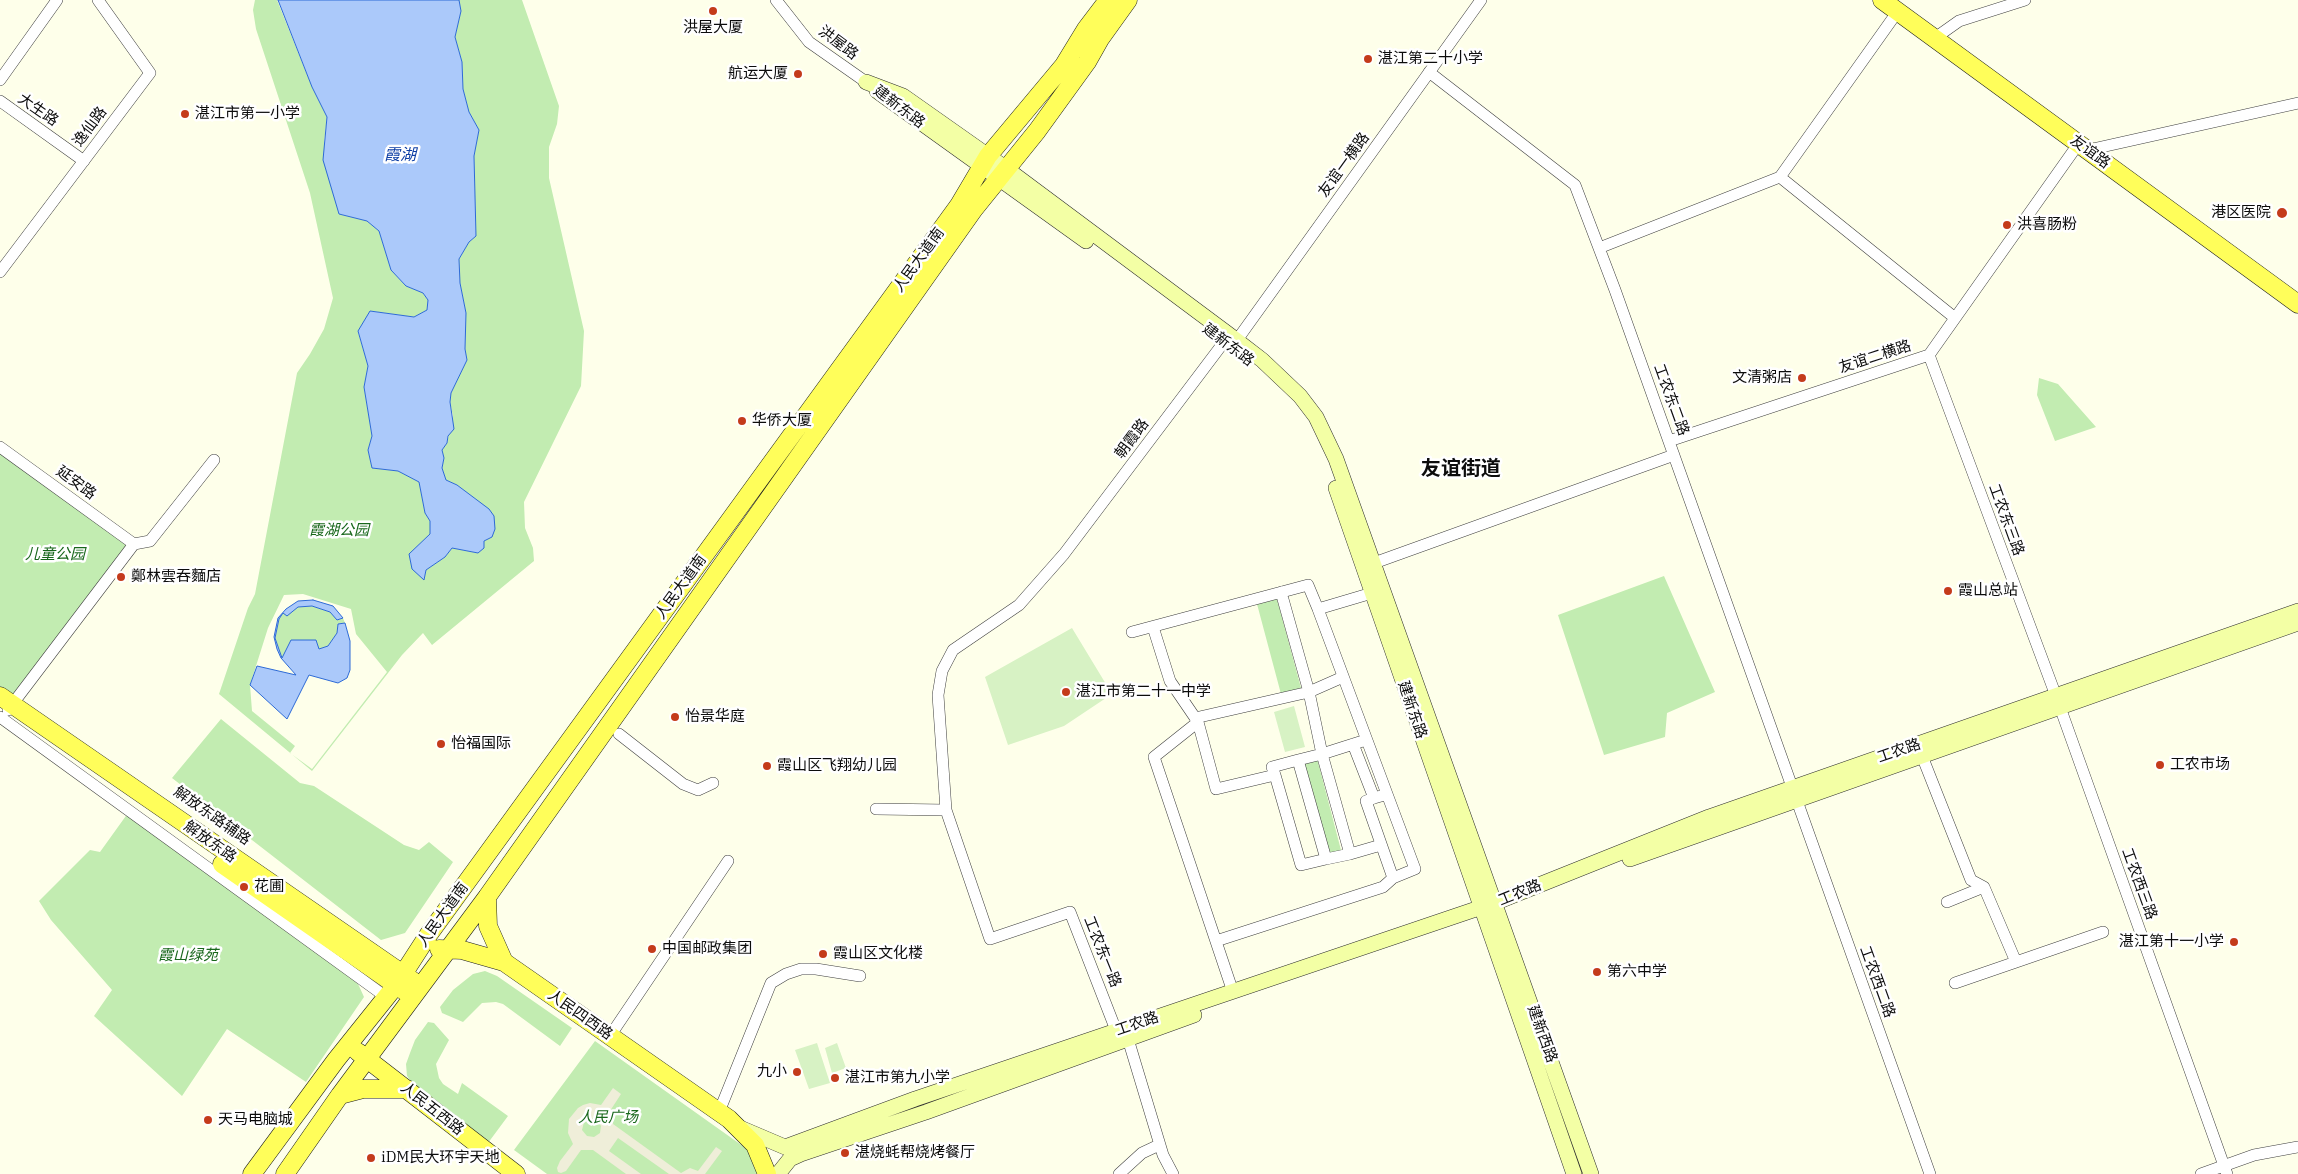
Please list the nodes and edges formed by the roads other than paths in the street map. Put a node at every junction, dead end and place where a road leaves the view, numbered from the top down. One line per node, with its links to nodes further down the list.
1 (57, 0): 12 (street)
2 (98, 0): 17 (street, 逸仙路)
3 (776, 0): 13 (street, 洪屋路)
4 (1108, 0): 18 (main road, 人民大道南)
5 (1128, 0): 19 (main road, 人民大道南)
6 (1481, 0): 11 (street, 友谊一横路)
7 (1882, 0): 9 (main road, 友谊路)
8 (2025, 0): 10 (street)
9 (1898, 11): 10 (main road, 友谊路); 20 (street)
10 (1935, 38): 16 (main road, 友谊路)
11 (1429, 72): 21 (street, 工农东二路); 25 (street, 友谊一横路)
12 (0, 80)
13 (866, 82): 18 (street, 建新东路)
14 (0, 101): 17 (street, 大生路)
15 (2298, 103): 16 (street)
16 (2083, 146): 23 (main road, 友谊路); 24 (street, 友谊二横路)
17 (84, 160): 22 (street, 逸仙路)
18 (984, 161): 19 (street, 建新东路); 71 (main road, 人民大道南)
19 (1004, 174): 25 (street, 建新东路); 65 (main road, 人民大道南)
20 (1780, 177): 21 (street); 24 (street)
21 (1599, 248): 27 (street, 工农东二路)
22 (0, 272)
23 (2298, 304)
24 (1955, 318): 26 (street, 友谊二横路)
25 (1231, 343): 32 (street, 建新东路); 34 (street, 建新东路); 58 (street, 朝霞路)
26 (1929, 355): 27 (street, 友谊二横路); 43 (street, 工农东三路)
27 (1669, 441): 29 (street, 工农东二路)
28 (0, 446): 31 (street, 延安路)
29 (1674, 455): 32 (street); 54 (street, 工农东二路)
30 (214, 460): 31 (street)
31 (134, 544): 44 (street)
32 (1374, 562): 67 (street, 建新东路)
33 (1280, 592): 35 (street); 38 (street); 42 (street)
34 (1372, 592): 35 (street); 67 (street, 建新东路)
35 (1318, 609): 40 (street)
36 (2298, 611): 43 (street, 工农路)
37 (2298, 623): 43 (street, 工农路)
38 (1153, 626): 39 (street); 45 (street)
39 (1132, 632)
40 (1343, 677): 42 (street); 47 (street)
41 (0, 688): 75 (street, 解放东路辅路)
42 (1309, 692): 45 (street); 49 (street)
43 (2057, 702): 50 (street, 工农路); 54 (street, 工农路); 88 (street, 工农西三路)
44 (3, 710): 75 (main road, 解放东路)
45 (1196, 720): 52 (street); 69 (street)
46 (619, 734): 53 (street)
47 (1366, 740): 48 (street); 55 (street)
48 (1353, 744): 49 (street); 56 (street)
49 (1322, 754): 51 (street); 60 (street)
50 (1922, 756): 54 (street, 工农路); 64 (street)
51 (1298, 760): 52 (street); 61 (street)
52 (1275, 775): 61 (street)
53 (713, 783)
54 (1795, 794): 67 (street, 工农路); 98 (street, 工农西二路)
55 (1387, 795): 56 (street); 63 (street)
56 (1374, 798): 59 (street)
57 (876, 808): 58 (street)
58 (946, 810): 80 (street, 工农东一路)
59 (1381, 845): 60 (street); 63 (street)
60 (1350, 854): 61 (street)
61 (1326, 859)
62 (728, 861): 79 (street)
63 (1393, 878): 69 (street)
64 (1984, 887): 66 (street); 73 (street)
65 (487, 897): 70 (main road, 人民大道南); 72 (main road)
66 (1948, 902)
67 (1488, 904): 78 (street, 工农路); 80 (street, 工农路); 96 (street, 建新西路); 97 (street, 建新西路)
68 (2103, 932): 73 (street)
69 (1216, 941): 78 (street)
70 (448, 948): 71 (main road, 人民四西路); 72 (main road, 人民四西路); 77 (main road, 人民大道南)
71 (418, 950): 75 (main road, 人民大道南)
72 (504, 962): 79 (main road, 人民四西路)
73 (2016, 962): 76 (street)
74 (860, 976): 85 (street)
75 (398, 981): 77 (main road, 解放东路); 81 (main road, 人民大道南)
76 (1955, 983)
77 (418, 992): 82 (main road, 人民大道南)
78 (1233, 992): 80 (street, 工农路)
79 (610, 1036): 85 (main road, 人民四西路)
80 (1122, 1037): 85 (street, 工农路); 86 (street); 93 (street, 工农路)
81 (349, 1044): 82 (main road, 人民五西路); 89 (main road, 人民大道南)
82 (367, 1060): 83 (main road, 人民五西路); 84 (main road, 人民大道南)
83 (407, 1089): 84 (main road); 91 (main road, 人民五西路)
84 (340, 1095): 90 (main road, 人民大道南)
85 (729, 1119): 92 (main road, 人民四西路)
86 (1160, 1145): 94 (street); 95 (street)
87 (2298, 1147): 88 (street)
88 (2226, 1170): 99 (street)
89 (252, 1174)
90 (285, 1174)
91 (516, 1174)
92 (767, 1174)
93 (778, 1174)
94 (1120, 1174)
95 (1173, 1174)
96 (1574, 1174)
97 (1591, 1174)
98 (1930, 1174)
99 (2200, 1174)

